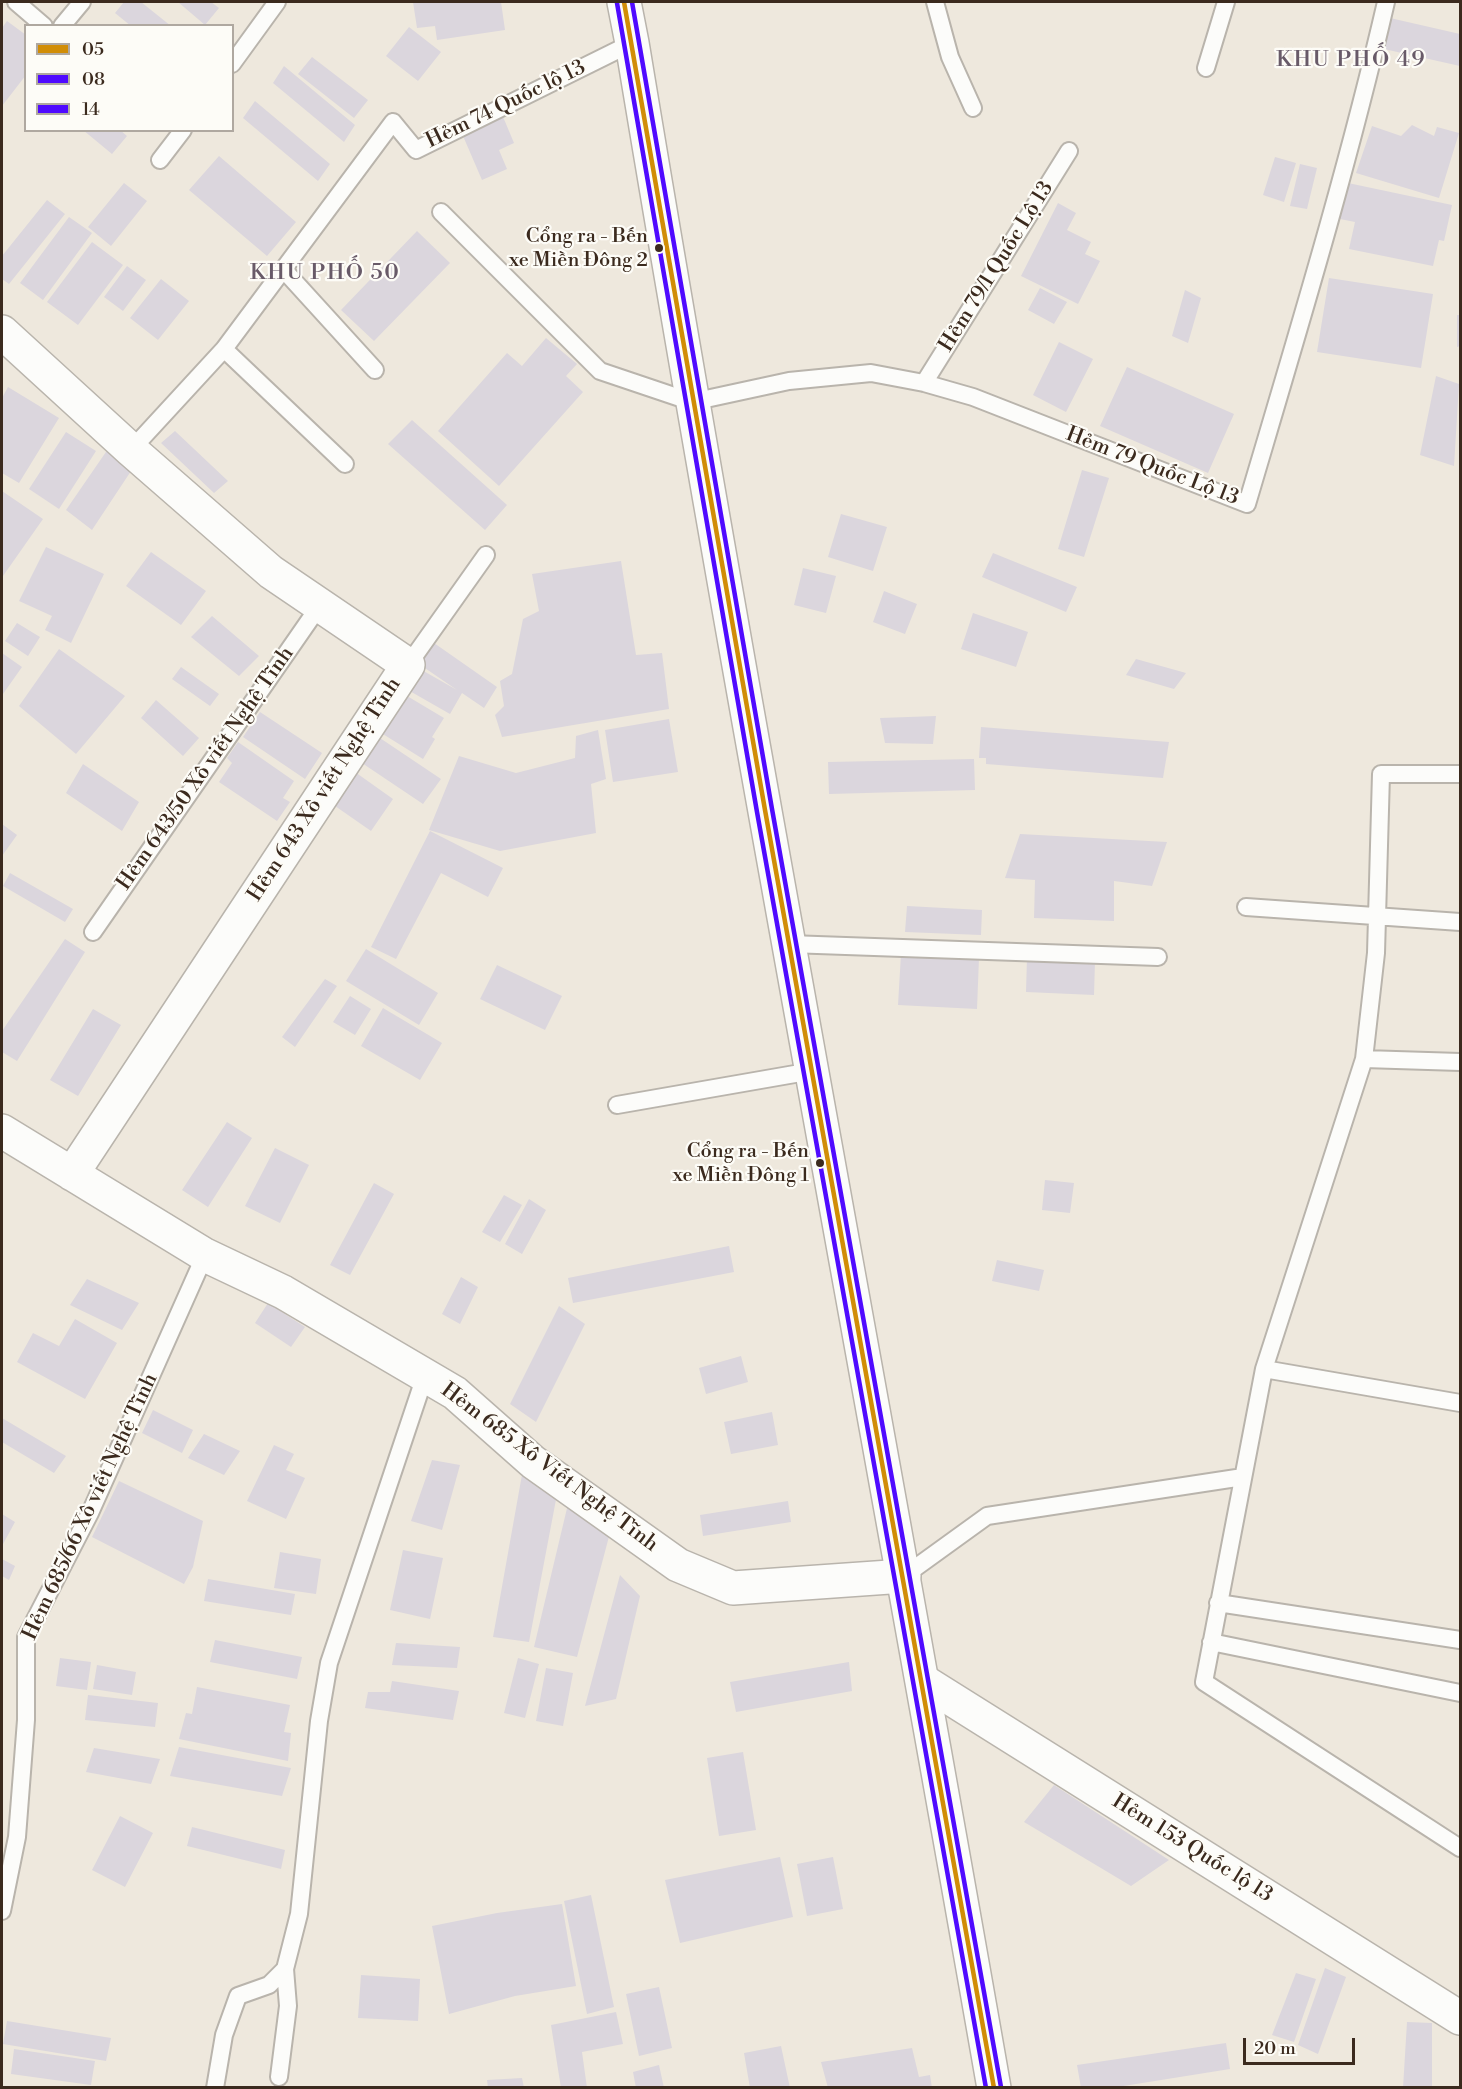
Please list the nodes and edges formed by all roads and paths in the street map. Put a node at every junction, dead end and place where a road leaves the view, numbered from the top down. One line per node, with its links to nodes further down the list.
1 (16, 2): 8 (lane)
2 (82, 2): 9 (lane)
3 (278, 2): 11 (lane)
4 (624, 2): 10 (street)
5 (935, 2): 13 (lane)
6 (1226, 2): 12 (lane)
7 (1386, 2): 22 (lane, Hẻm 79 Quốc Lộ 13)
8 (43, 24)
9 (64, 24)
10 (632, 43): 18 (lane, Hẻm 74 Quốc lộ 13); 23 (street)
11 (234, 61)
12 (1206, 68)
13 (973, 108)
14 (181, 132): 16 (lane)
15 (1069, 151): 22 (lane, Hẻm 79/1 Quốc Lộ 13)
16 (160, 160)
17 (441, 212): 23 (lane)
18 (283, 269): 20 (lane); 21 (lane)
19 (5, 343): 24 (street, Hẻm 643 Xô viết Nghệ Tĩnh)
20 (224, 349): 24 (lane); 25 (lane)
21 (375, 370)
22 (924, 383): 23 (lane, Hẻm 79 Quốc Lộ 13)
23 (692, 402): 34 (street)
24 (131, 450): 27 (street, Hẻm 643 Xô viết Nghệ Tĩnh)
25 (345, 464)
26 (486, 555): 28 (lane)
27 (320, 605): 28 (street, Hẻm 643 Xô viết Nghệ Tĩnh); 33 (lane, Hẻm 643/50 Xô viết Nghệ Tĩnh)
28 (408, 665): 41 (street, Hẻm 643 Xô viết Nghệ Tĩnh)
29 (1461, 774): 31 (lane)
30 (1246, 907): 31 (lane)
31 (1378, 916): 32 (lane); 36 (lane)
32 (1461, 922)
33 (93, 932)
34 (789, 944): 35 (lane); 38 (street)
35 (1158, 957)
36 (1364, 1059): 37 (lane); 43 (lane)
37 (1461, 1062)
38 (812, 1071): 39 (lane); 47 (street)
39 (617, 1105)
40 (2, 1131): 41 (street, Hẻm 685 Xô Viết Nghệ Tĩnh)
41 (72, 1174): 42 (street, Hẻm 685 Xô Viết Nghệ Tĩnh)
42 (205, 1255): 44 (street, Hẻm 685 Xô Viết Nghệ Tĩnh); 54 (lane, Hẻm 685/66 Xô viết Nghệ Tĩnh)
43 (1264, 1369): 45 (lane); 46 (lane)
44 (425, 1376): 47 (street, Hẻm 685 Xô Viết Nghệ Tĩnh); 55 (lane)
45 (1461, 1403)
46 (1243, 1477): 47 (lane); 48 (lane)
47 (904, 1576): 51 (street)
48 (1218, 1603): 49 (lane); 50 (lane)
49 (1461, 1640)
50 (1211, 1642): 52 (lane); 53 (lane)
51 (923, 1681): 56 (street, Hẻm 153 Quốc lộ 13); 59 (street)
52 (1461, 1693)
53 (1461, 1848)
54 (2, 1911)
55 (285, 1969): 57 (lane); 58 (lane)
56 (1461, 2018)
57 (279, 2077)
58 (215, 2088)
59 (994, 2088)

